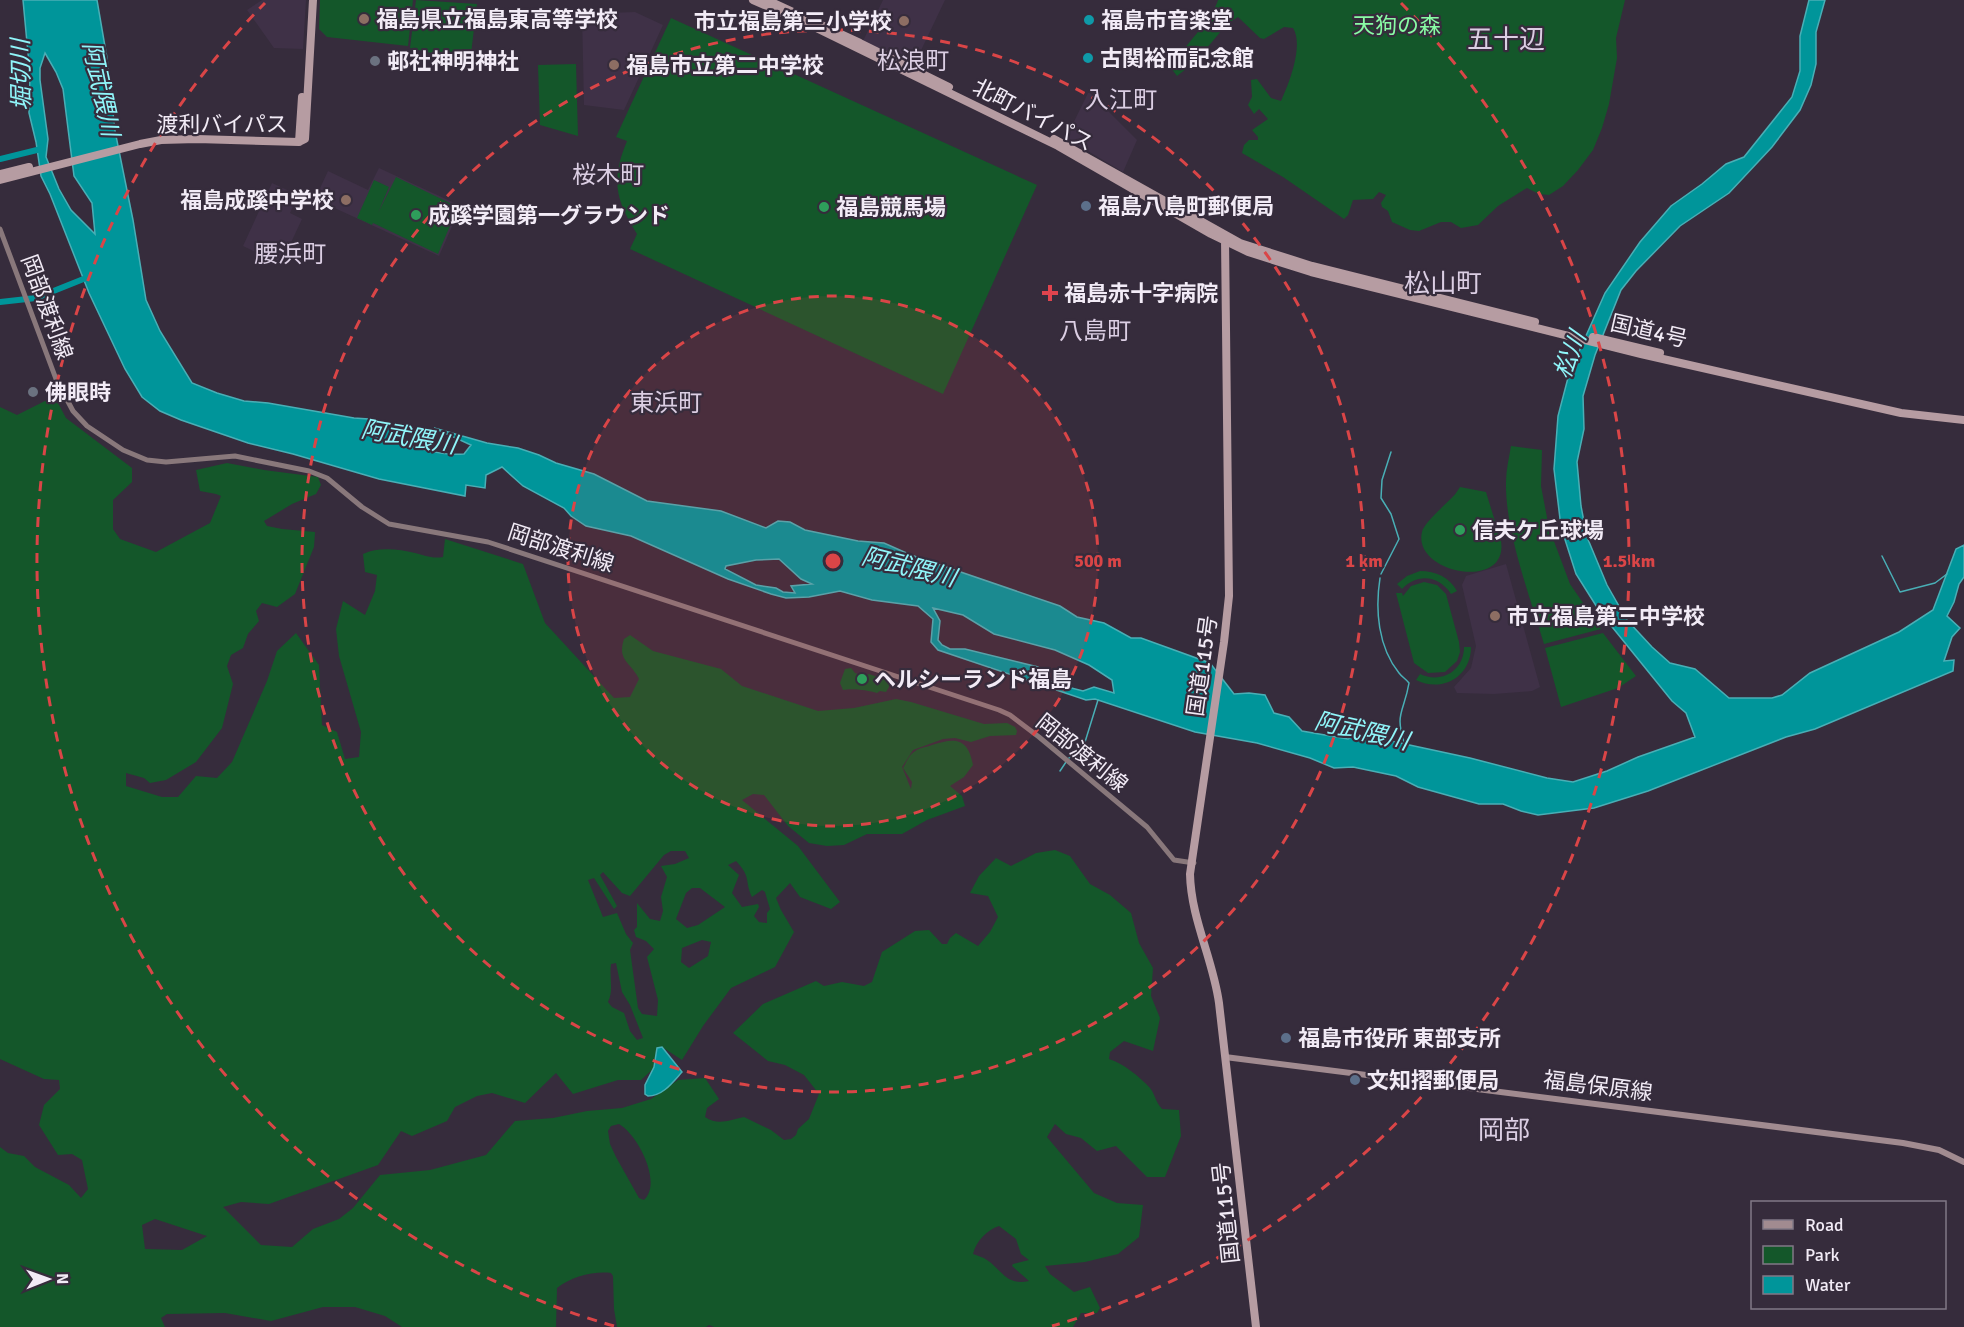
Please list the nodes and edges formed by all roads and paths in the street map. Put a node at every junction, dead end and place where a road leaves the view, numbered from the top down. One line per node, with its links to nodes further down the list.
1 (308, 0): 5 (highway, 渡利バイパス)
2 (313, 0): 5 (highway, 渡利バイパス)
3 (753, 0): 10 (highway, 北町バイパス)
4 (767, 0): 10 (highway, 北町バイパス)
5 (301, 139): 6 (highway, 渡利バイパス)
6 (26, 171): 7 (highway, 渡利バイパス); 8 (highway, 渡利バイパス)
7 (0, 174)
8 (0, 180)
9 (0, 229): 12 (main road, 岡部渡利線)
10 (1228, 240): 11 (highway, 国道4号); 12 (highway, 国道115号)
11 (1964, 418)
12 (1193, 863): 13 (highway, 国道115号)
13 (1227, 1057): 14 (main road, 福島保原線); 15 (highway, 国道115号)
14 (1964, 1162)
15 (1256, 1327)

